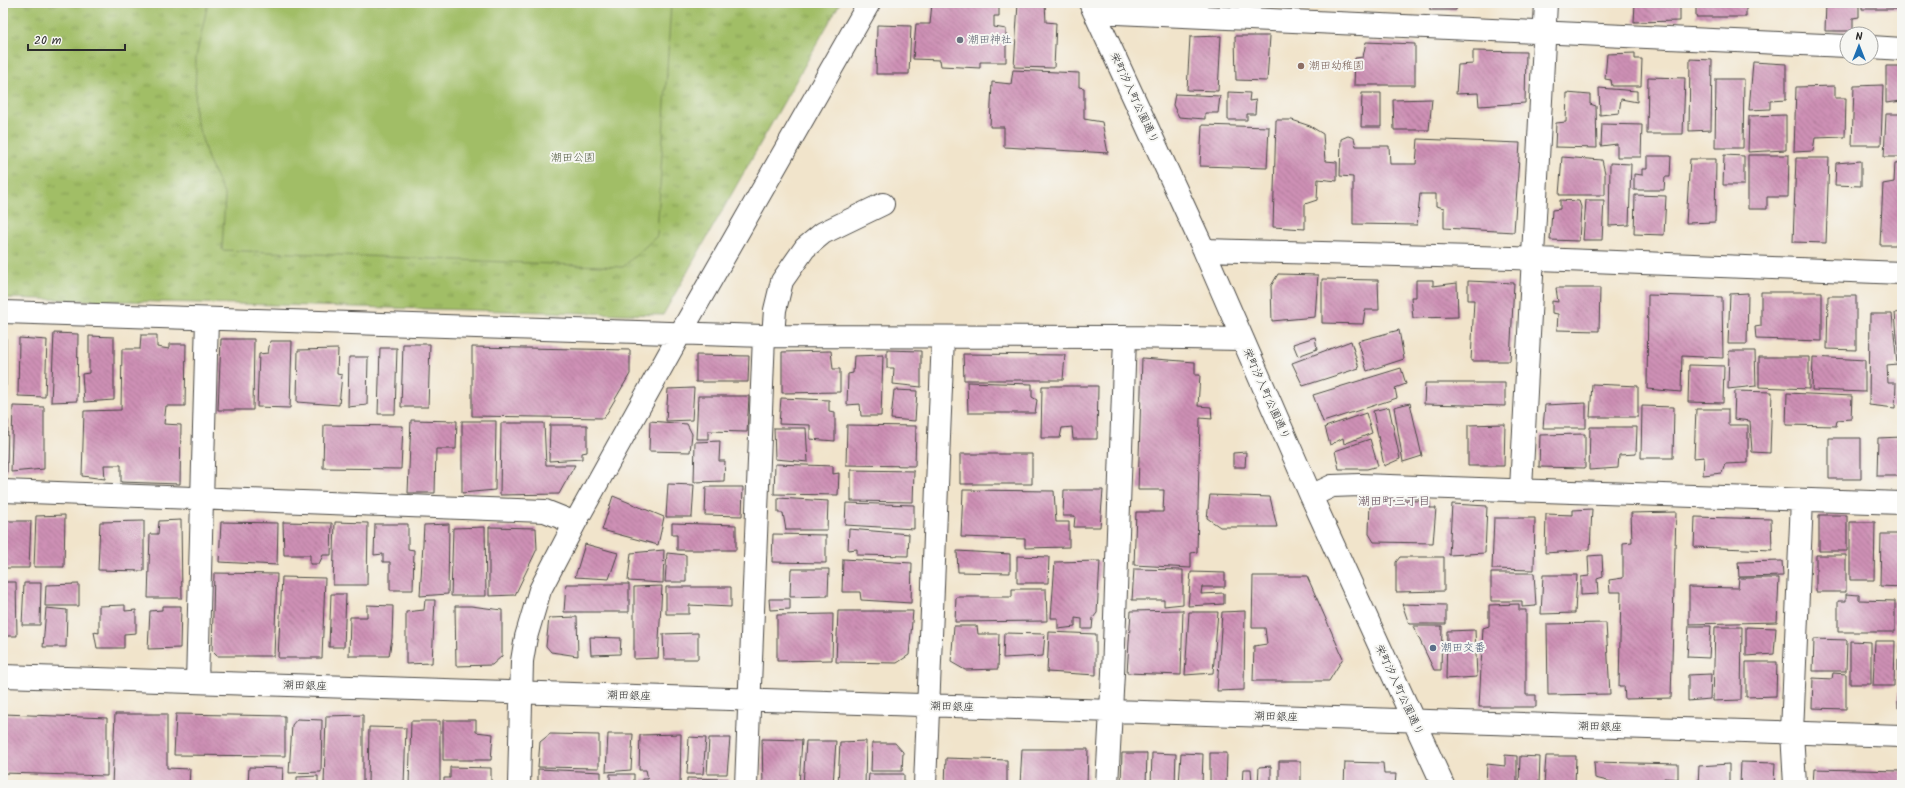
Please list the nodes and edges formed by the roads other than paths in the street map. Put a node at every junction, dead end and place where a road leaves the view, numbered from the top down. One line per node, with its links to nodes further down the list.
1 (869, 3): 14 (street)
2 (1546, 3): 4 (street)
3 (1092, 7): 4 (street); 9 (street, 栄町汐入町公園通り)
4 (1545, 32): 5 (street); 10 (street)
5 (1839, 46)
6 (1879, 48): 7 (street)
7 (1902, 49)
8 (883, 204): 15 (street)
9 (1204, 250): 10 (street); 18 (street, 栄町汐入町公園通り)
10 (1533, 259): 11 (street); 19 (street)
11 (1902, 272)
12 (3, 312): 13 (street)
13 (207, 318): 14 (street); 22 (street)
14 (680, 334): 15 (street); 25 (street)
15 (769, 336): 16 (street); 29 (street)
16 (943, 337): 17 (street); 30 (street)
17 (1125, 337): 18 (street); 31 (street)
18 (1242, 339): 21 (street, 栄町汐入町公園通り)
19 (1521, 489): 21 (street); 23 (street)
20 (3, 491): 22 (street)
21 (1311, 496): 32 (street, 栄町汐入町公園通り)
22 (202, 497): 25 (street); 27 (street)
23 (1802, 500): 24 (street); 33 (street)
24 (1902, 503)
25 (574, 523): 28 (street)
26 (3, 676): 27 (street, 潮田銀座)
27 (197, 682): 28 (street, 潮田銀座)
28 (521, 693): 29 (street, 潮田銀座); 35 (street)
29 (750, 700): 30 (street, 潮田銀座); 36 (street)
30 (928, 706): 31 (street, 潮田銀座); 37 (street)
31 (1111, 711): 32 (street, 潮田銀座); 38 (street)
32 (1414, 722): 33 (street, 潮田銀座); 39 (street, 栄町汐入町公園通り)
33 (1792, 732): 34 (street, 潮田銀座); 40 (street)
34 (1902, 736)
35 (519, 785)
36 (746, 785)
37 (925, 785)
38 (1107, 785)
39 (1443, 785)
40 (1795, 785)

